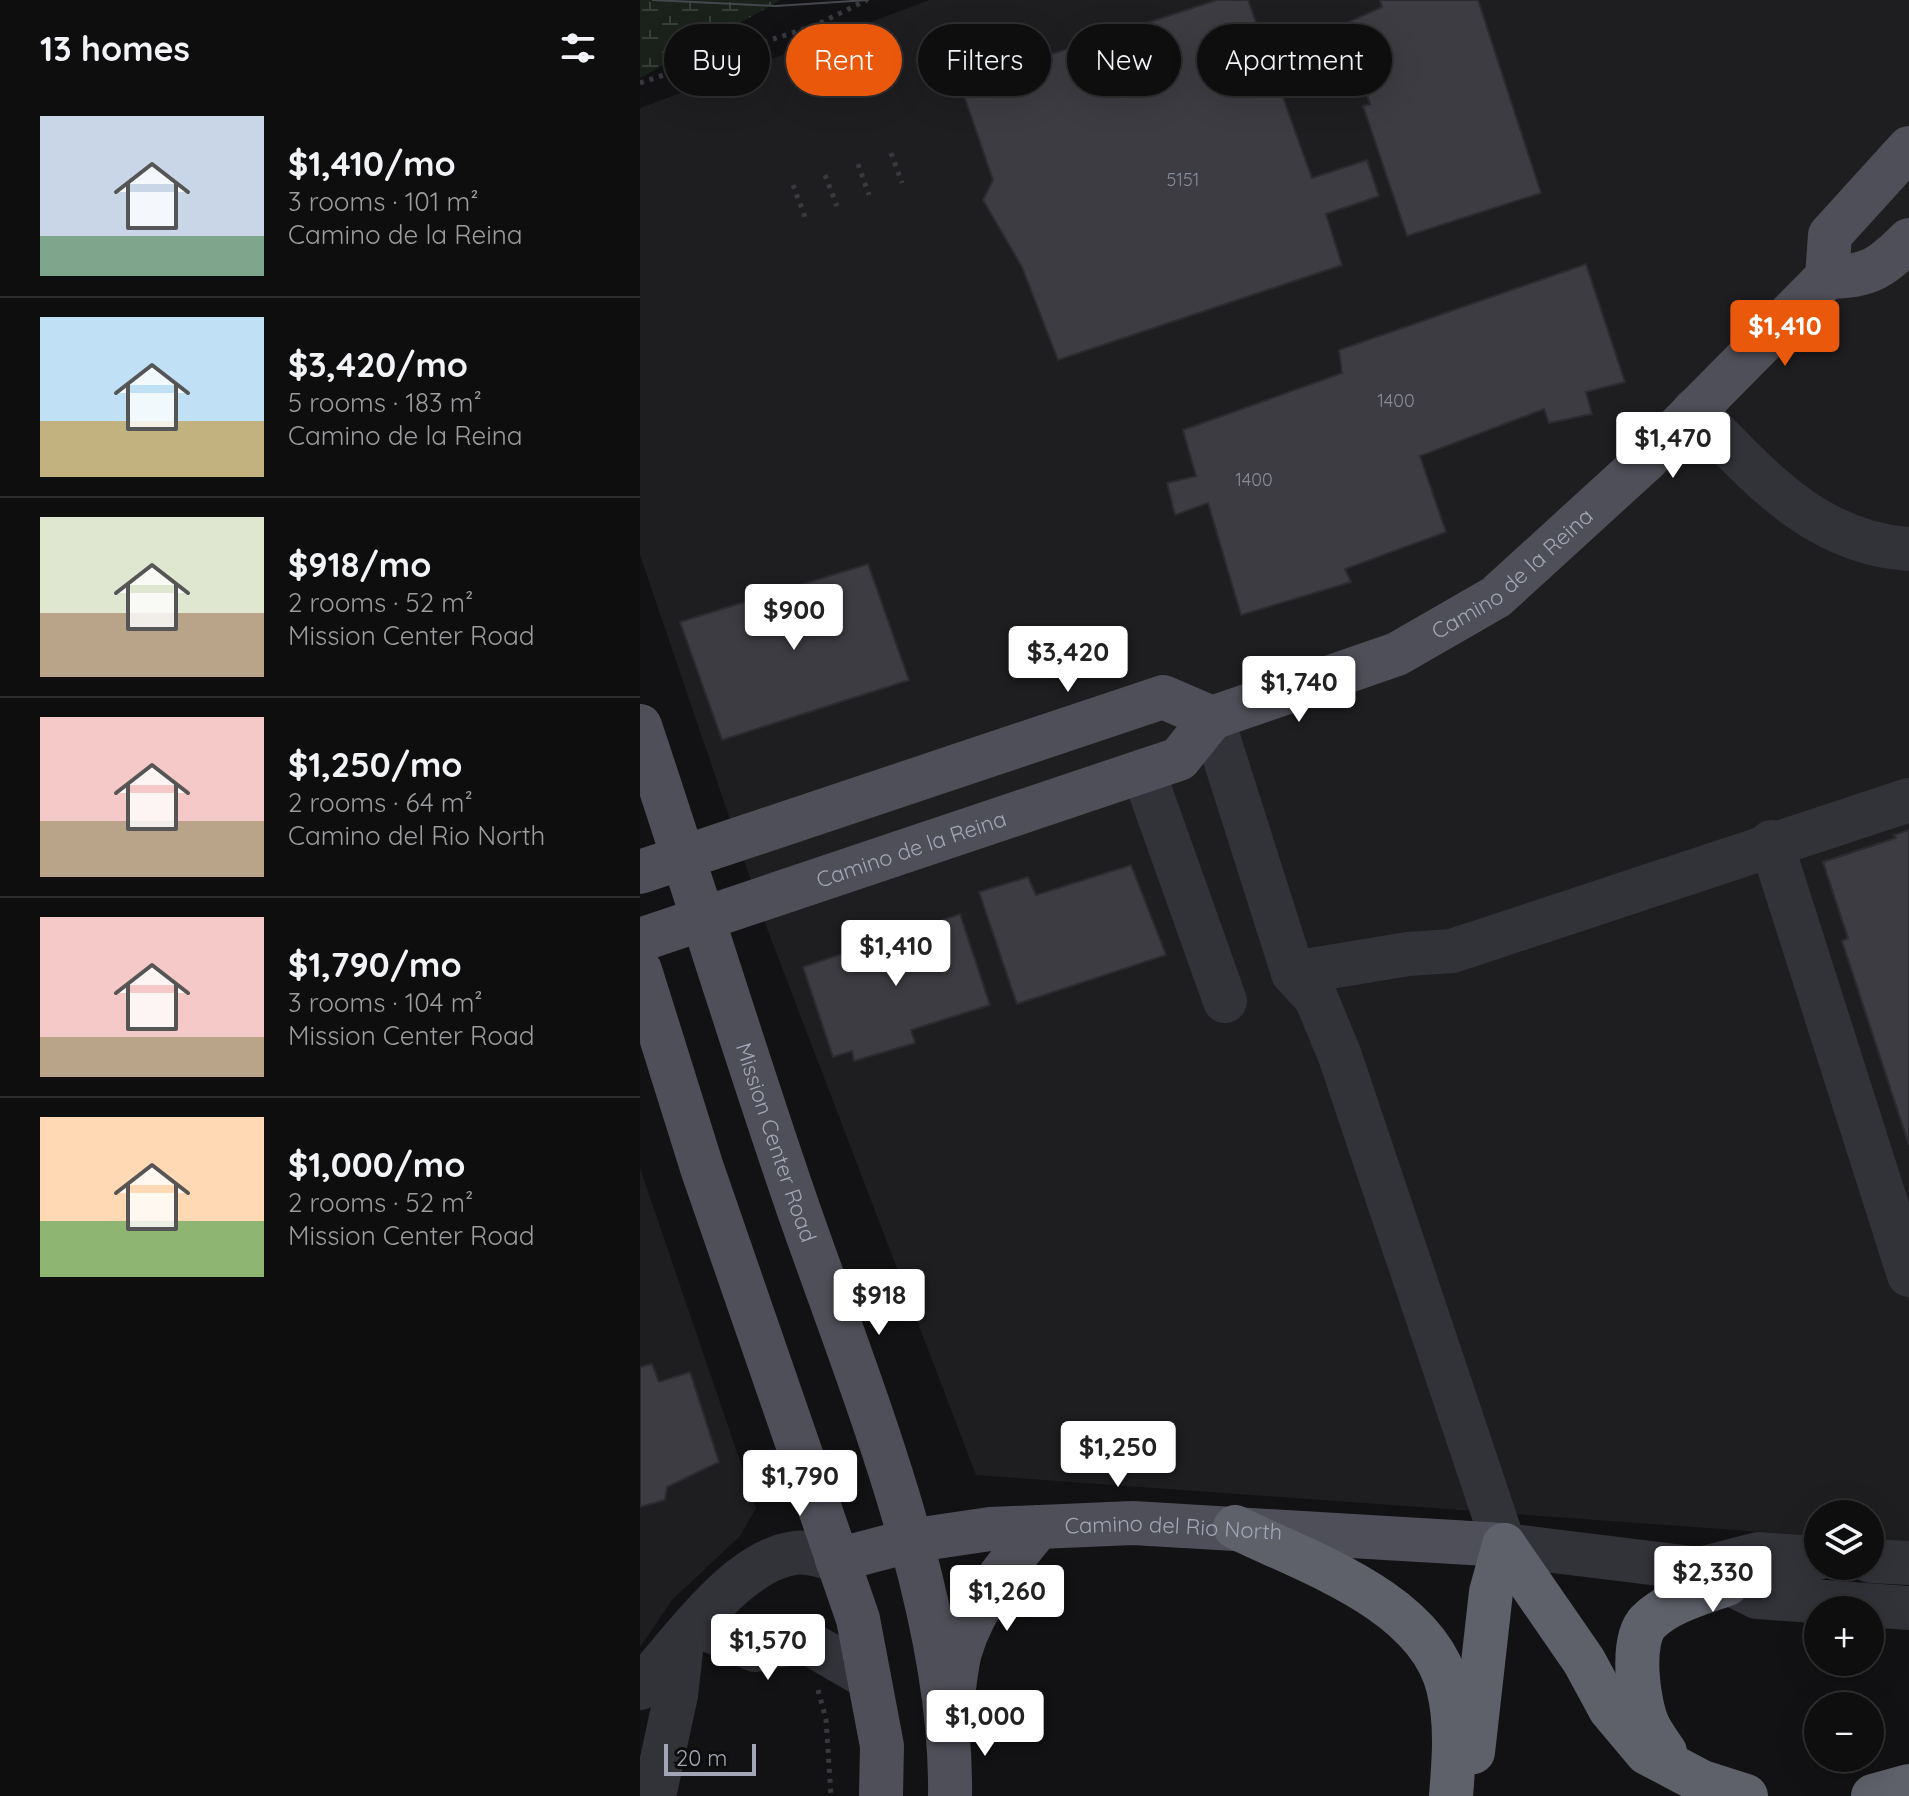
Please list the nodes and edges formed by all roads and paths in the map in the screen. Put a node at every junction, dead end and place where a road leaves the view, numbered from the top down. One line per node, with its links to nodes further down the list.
1 (867, 0): 2 (path)
2 (640, 83)
3 (1909, 148): 13 (main road)
4 (891, 153): 7 (path)
5 (858, 164): 9 (path)
6 (825, 175): 10 (path)
7 (902, 183)
8 (793, 185): 11 (path)
9 (869, 195)
10 (837, 206)
11 (805, 217)
12 (1909, 240): 13 (main road)
13 (1827, 277): 14 (main road, Camino de la Reina)
14 (1694, 410): 15 (street); 16 (main road, Camino de la Reina)
15 (1909, 549)
16 (1212, 718): 18 (main road, Camino de la Reina); 21 (main road); 26 (street)
17 (640, 726): 21 (main road, Mission Center Road)
18 (1143, 771): 23 (main road, Camino de la Reina); 27 (street)
19 (1909, 800): 20 (street)
20 (1771, 842): 26 (street); 28 (street)
21 (683, 856): 22 (main road); 23 (main road, Mission Center Road)
22 (640, 872)
23 (705, 919): 24 (main road, Camino de la Reina); 31 (main road, Mission Center Road)
24 (640, 940)
25 (640, 970): 34 (main road)
26 (1293, 973): 32 (street)
27 (1225, 1001)
28 (1909, 1275)
29 (1039, 1527): 30 (main road, Camino del Rio North); 31 (main road, Camino del Rio North); 43 (main road)
30 (1235, 1527): 32 (main road, Camino del Rio North); 50 (highway)
31 (909, 1541): 34 (main road, Camino del Rio North); 43 (main road, Mission Center Road)
32 (1504, 1545): 37 (street, Camino del Rio North); 44 (highway); 51 (highway)
33 (1804, 1557): 37 (street, Camino del Rio North)
34 (837, 1560): 39 (street, Camino del Rio North); 40 (main road)
35 (1884, 1562): 36 (street)
36 (1909, 1563)
37 (1714, 1576): 38 (street, Camino del Rio North); 44 (highway)
38 (1909, 1608)
39 (688, 1634): 40 (street); 42 (street, Camino del Rio North); 46 (street)
40 (869, 1678): 48 (main road)
41 (817, 1685): 47 (path)
42 (640, 1688)
43 (948, 1727): 49 (main road, Mission Center Road)
44 (1674, 1767): 52 (highway)
45 (1909, 1786): 53 (highway)
46 (654, 1796)
47 (831, 1796)
48 (881, 1796)
49 (950, 1796)
50 (1451, 1796)
51 (1464, 1796)
52 (1746, 1796)
53 (1873, 1796)

